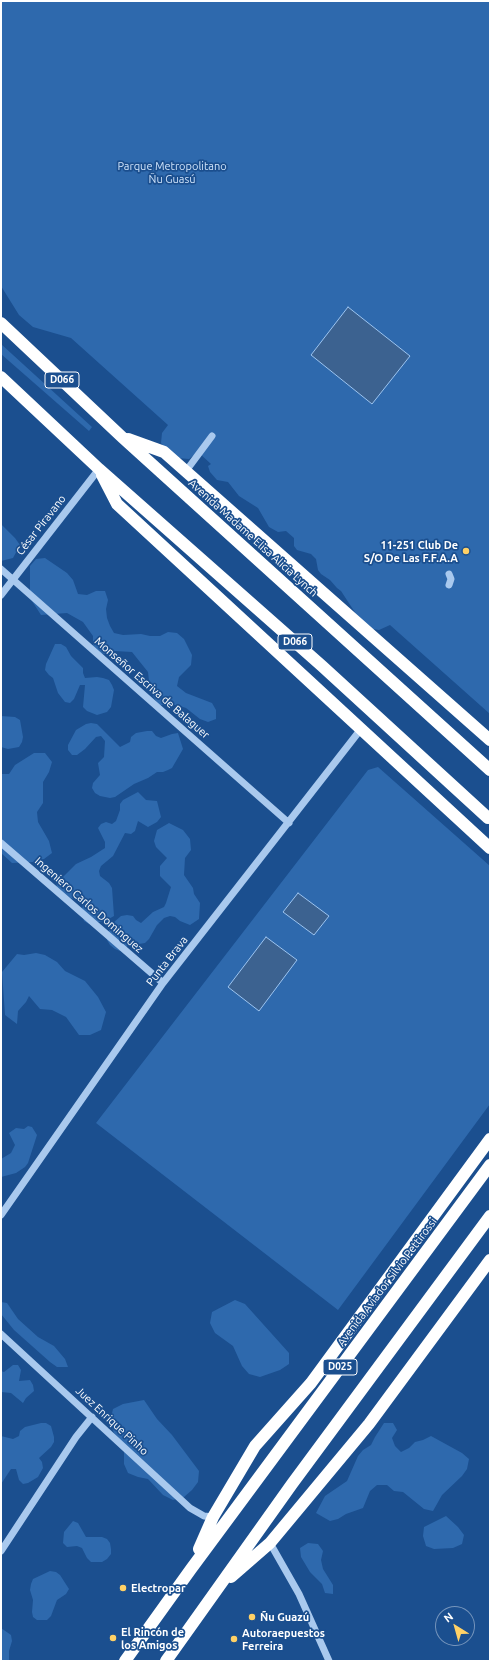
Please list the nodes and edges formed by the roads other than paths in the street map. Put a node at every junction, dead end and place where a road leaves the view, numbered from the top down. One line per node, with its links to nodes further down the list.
1 (1, 323): 4 (highway, Avenida Madame Elisa Alicia Lynch / D066)
2 (1, 377): 5 (highway, D066)
3 (212, 436): 6 (street)
4 (123, 438): 6 (highway); 14 (highway, Avenida Madame Elisa Alicia Lynch / D066)
5 (99, 469): 9 (street, César Piravano); 12 (highway); 15 (highway, D066)
6 (186, 471): 13 (highway)
7 (1, 569): 9 (street, Monseñor Escriva de Balaguer)
8 (450, 574): 10 (street)
9 (13, 580): 11 (street, César Piravano); 16 (street, Monseñor Escriva de Balaguer)
10 (449, 585)
11 (1, 595)
12 (361, 729): 16 (street, Punta Brava); 18 (highway)
13 (490, 740)
14 (490, 770)
15 (488, 818)
16 (289, 823): 19 (street, Punta Brava)
17 (1, 843): 19 (street, Ingeniero Carlos Dominguez)
18 (490, 848)
19 (163, 983): 22 (street, Punta Brava)
20 (490, 1139): 27 (highway)
21 (490, 1165): 30 (highway, Avenida Aviador Silvio Pettirossi / D025)
22 (1, 1215)
23 (490, 1216): 31 (highway, D025)
24 (490, 1260): 28 (highway)
25 (1, 1334): 26 (street, Juez Enrique Pinho)
26 (92, 1417): 27 (street, Juez Enrique Pinho); 29 (street)
27 (213, 1517): 30 (highway)
28 (270, 1543): 31 (highway); 34 (street)
29 (1, 1551)
30 (190, 1569): 32 (highway)
31 (217, 1590): 33 (highway)
32 (125, 1661)
33 (166, 1661)
34 (329, 1661)

